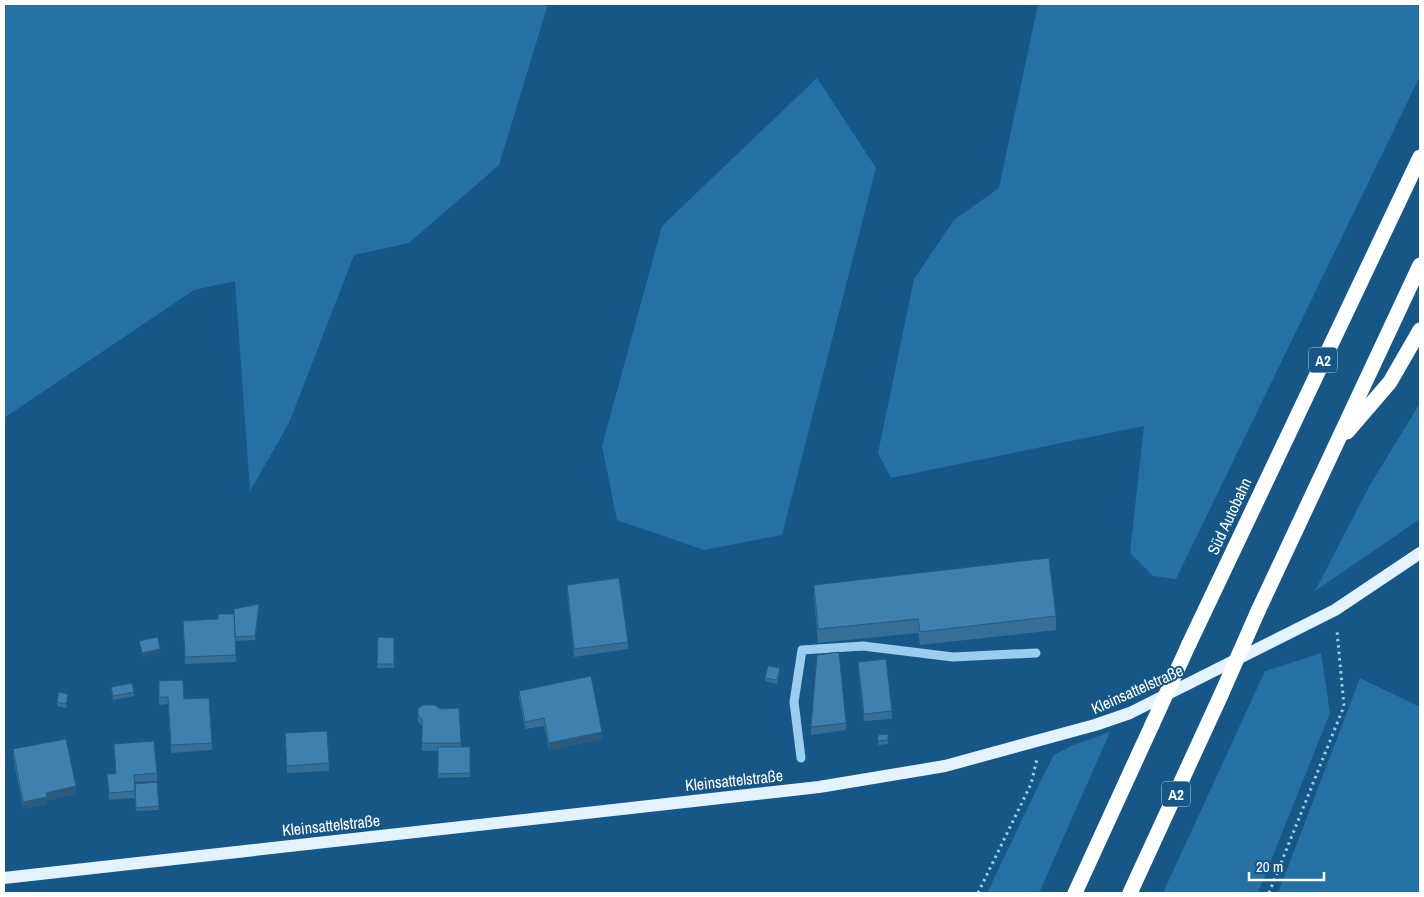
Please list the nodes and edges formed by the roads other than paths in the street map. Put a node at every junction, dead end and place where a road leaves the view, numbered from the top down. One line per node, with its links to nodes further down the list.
1 (1420, 157): 9 (highway, Süd Autobahn / A2, bridge)
2 (1420, 264): 4 (highway, A2)
3 (1420, 330): 4 (highway)
4 (1335, 446): 10 (highway, A2, bridge)
5 (1420, 553): 8 (main road, Kleinsattelstraße)
6 (1036, 653): 7 (lane)
7 (801, 758)
8 (4, 878)
9 (1075, 893)
10 (1130, 893)

